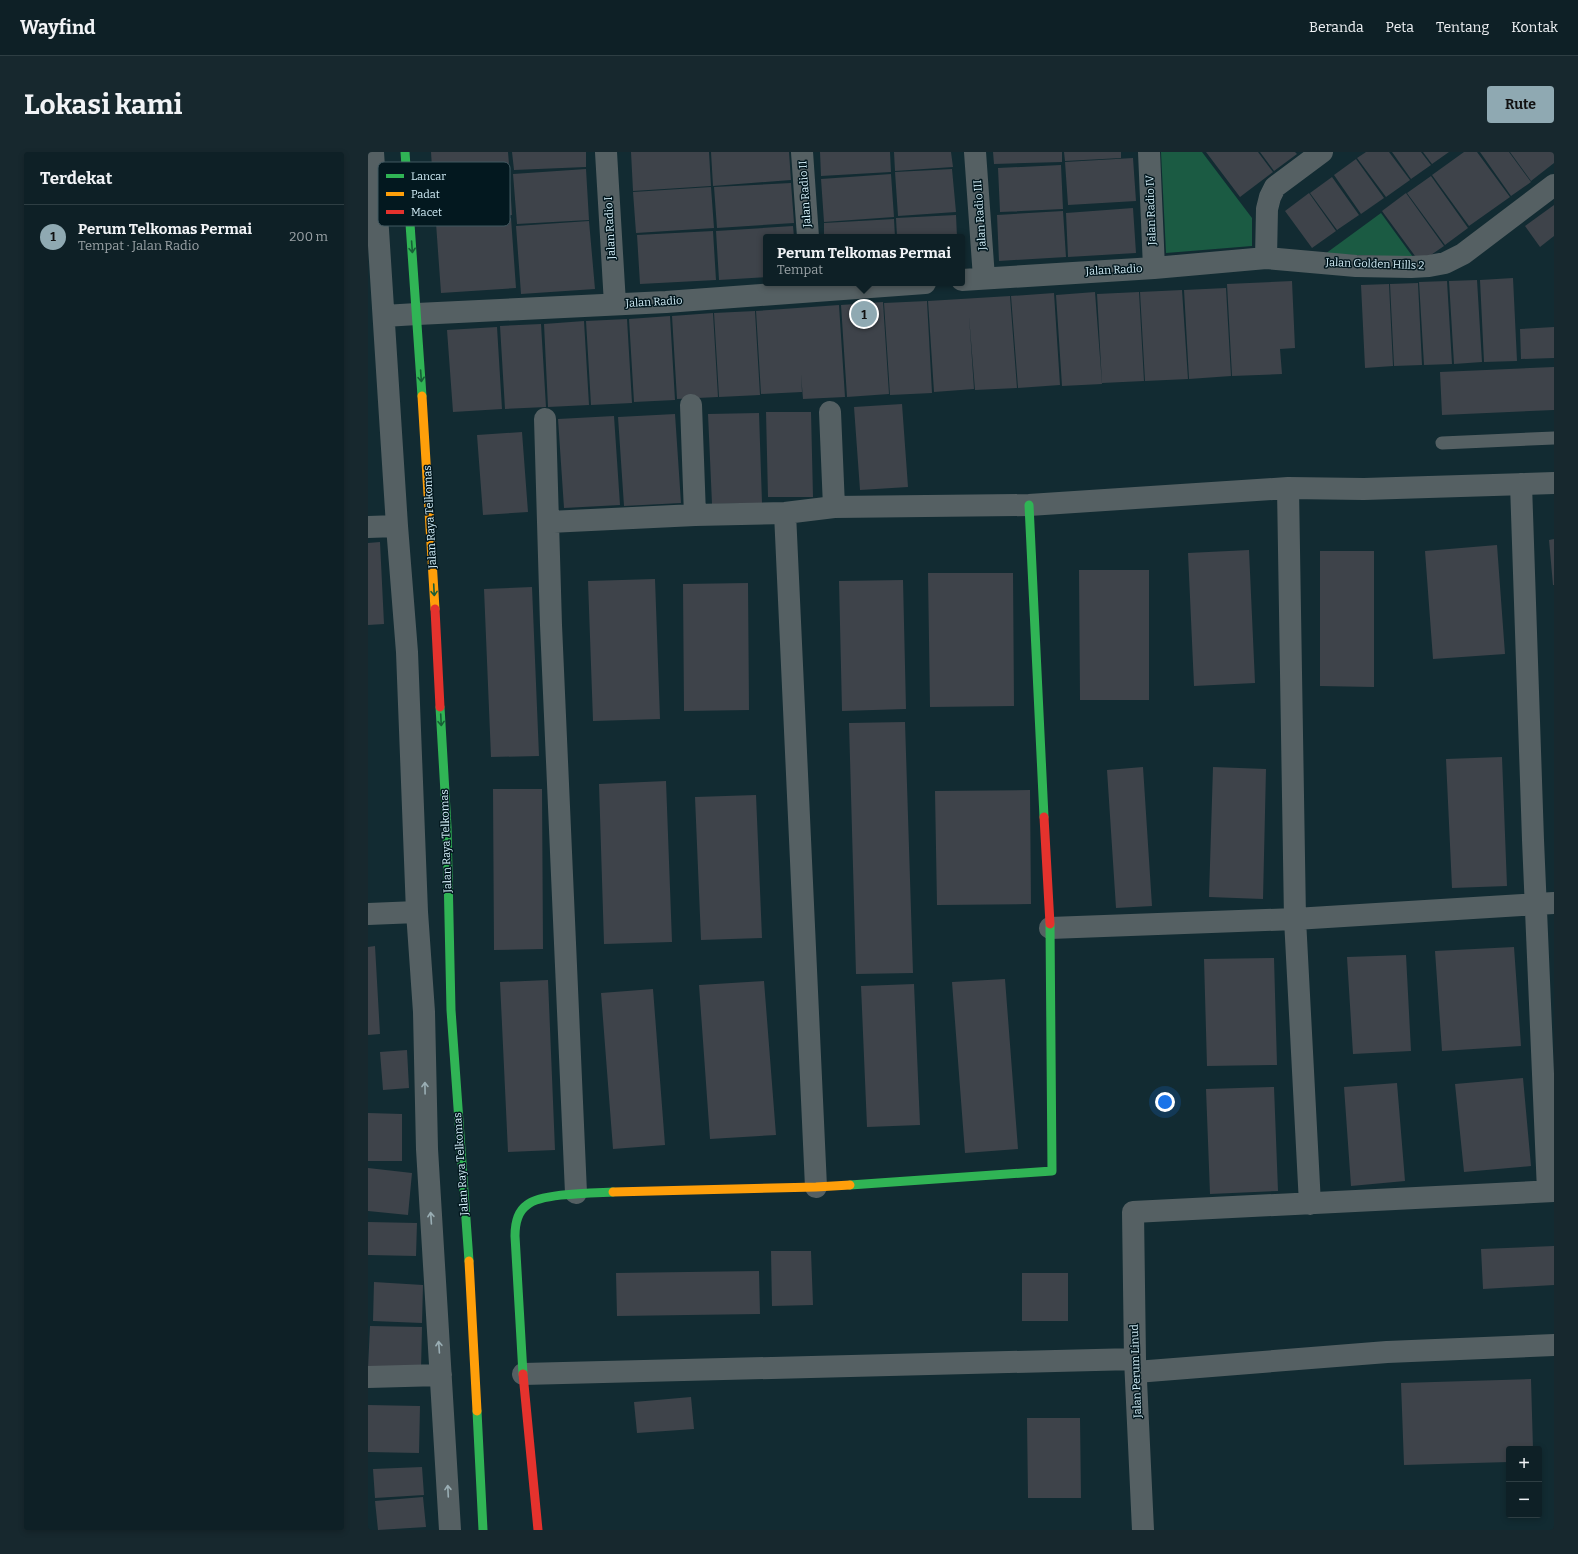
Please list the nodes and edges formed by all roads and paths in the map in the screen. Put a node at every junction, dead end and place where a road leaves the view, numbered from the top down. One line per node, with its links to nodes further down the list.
1 (373, 152): 20 (street)
2 (405, 152): 8 (street, Jalan Raya Telkomas, one-way to 8)
3 (606, 152): 18 (street, Jalan Radio I)
4 (802, 152): 11 (street, Jalan Radio II)
5 (975, 152): 14 (street, Jalan Radio III)
6 (1149, 152): 13 (street, Jalan Radio IV)
7 (1322, 152): 12 (street)
8 (406, 162)
9 (1554, 185): 12 (street, Jalan Golden Hills 2)
10 (410, 226): 19 (street, Jalan Raya Telkomas, one-way to 19)
11 (808, 234)
12 (1266, 258): 13 (street, Jalan Radio)
13 (1154, 268): 14 (street, Jalan Radio)
14 (984, 278): 15 (street, Jalan Radio)
15 (965, 280)
16 (840, 286): 17 (street, Jalan Radio)
17 (811, 287): 18 (street, Jalan Radio)
18 (615, 304): 19 (street, Jalan Radio)
19 (416, 314): 20 (street, Jalan Radio); 36 (street, Jalan Raya Telkomas, one-way to 36)
20 (384, 316): 34 (street)
21 (691, 405): 32 (street)
22 (830, 412): 30 (street)
23 (545, 419): 33 (street)
24 (1554, 438): 25 (lane)
25 (1442, 442)
26 (1554, 483): 27 (street)
27 (1521, 484): 28 (street); 38 (street)
28 (1288, 488): 29 (street); 41 (street)
29 (1029, 505): 30 (street); 42 (street)
30 (834, 507): 31 (street)
31 (785, 513): 32 (street); 45 (street)
32 (695, 515): 33 (street)
33 (549, 522): 47 (street)
34 (397, 526): 35 (street); 37 (street)
35 (368, 527)
36 (437, 651): 37 (street); 43 (street, Jalan Raya Telkomas, one-way to 43)
37 (407, 652): 39 (street)
38 (1545, 904): 41 (street); 46 (street)
39 (417, 912): 40 (street); 44 (street)
40 (368, 914)
41 (1295, 919): 42 (street); 48 (street)
42 (1050, 928): 45 (street)
43 (451, 1010): 44 (street); 55 (street, Jalan Raya Telkomas)
44 (424, 1012): 52 (street, one-way to 44)
45 (816, 1187): 47 (street)
46 (1551, 1191): 48 (street)
47 (576, 1193): 51 (street)
48 (1310, 1204): 50 (street, Jalan Perum Linud)
49 (1554, 1345): 50 (street)
50 (1136, 1365): 51 (street); 57 (street, Jalan Perum Linud)
51 (523, 1374): 56 (street)
52 (441, 1375): 53 (street); 54 (street, one-way to 52)
53 (368, 1377)
54 (445, 1529)
55 (483, 1530)
56 (538, 1530)
57 (1143, 1530)

